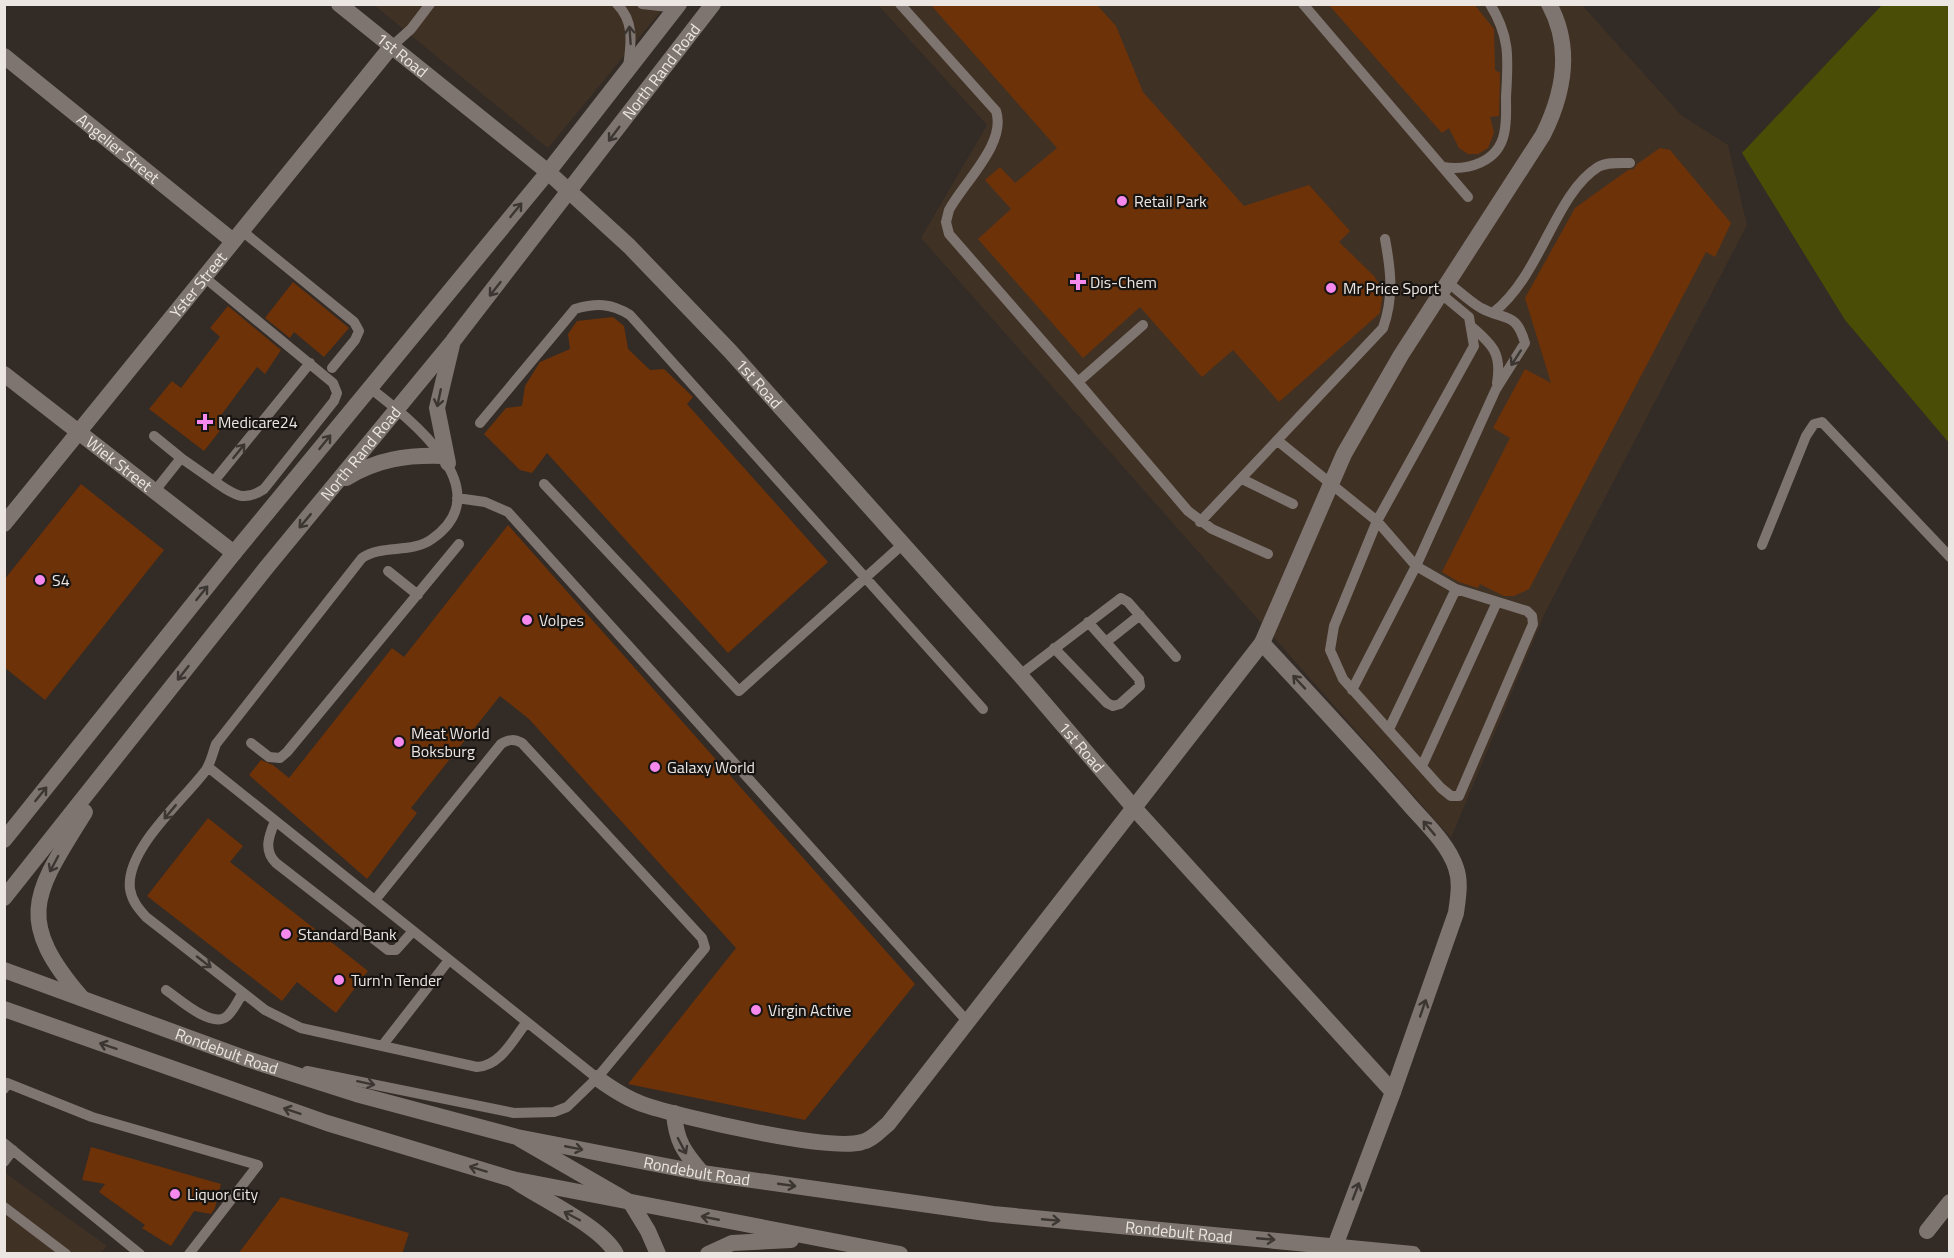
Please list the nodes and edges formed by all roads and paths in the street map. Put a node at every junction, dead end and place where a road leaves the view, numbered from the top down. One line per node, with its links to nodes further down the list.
1 (339, 4): 11 (street, 1st Road)
2 (430, 4): 11 (lane)
3 (616, 4): 13 (lane, one-way to 3)
4 (642, 4): 10 (lane)
5 (713, 4): 17 (street, North Rand Road, one-way to 17)
6 (900, 4): 30 (lane)
7 (1303, 4): 15 (lane)
8 (1490, 4): 15 (lane)
9 (1549, 4): 22 (street)
10 (678, 6): 13 (street, North Rand Road)
11 (391, 47): 16 (street, 1st Road); 19 (street, Yster Street)
12 (4, 56): 19 (street, Angelier Street)
13 (627, 70): 16 (street, North Rand Road)
14 (1630, 163): 23 (lane)
15 (1443, 167): 18 (lane)
16 (548, 172): 17 (street, 1st Road); 31 (street, North Rand Road, one-way to 16)
17 (570, 192): 26 (street, North Rand Road, one-way to 26); 52 (street, 1st Road)
18 (1468, 197)
19 (237, 235): 21 (street, Yster Street); 28 (lane)
20 (1385, 239): 37 (lane)
21 (204, 277): 27 (lane); 35 (street, Yster Street)
22 (1444, 288): 23 (lane); 25 (lane); 44 (street)
23 (1494, 312): 32 (lane, one-way to 32)
24 (1143, 325): 30 (lane)
25 (1473, 327): 32 (lane); 48 (lane)
26 (453, 341): 33 (street, North Rand Road); 39 (street, one-way to 39)
27 (310, 363): 41 (lane, one-way to 27); 41 (lane)
28 (332, 368)
29 (4, 374): 35 (street, Wiek Street)
30 (1078, 382): 49 (lane)
31 (370, 388): 33 (lane); 54 (street, North Rand Road, one-way to 31)
32 (1496, 389): 57 (lane)
33 (397, 409): 39 (lane); 42 (street, North Rand Road)
34 (480, 423): 59 (lane)
35 (78, 434): 45 (street, Wiek Street); 50 (street, Yster Street)
36 (154, 436): 38 (lane)
37 (1278, 441): 40 (lane); 44 (lane)
38 (181, 458): 41 (lane); 45 (lane)
39 (445, 460): 42 (street); 46 (lane)
40 (1242, 479): 47 (lane); 49 (lane)
41 (214, 481)
42 (338, 482): 76 (street, North Rand Road, one-way to 76)
43 (544, 484): 59 (lane)
44 (1332, 485): 48 (lane); 66 (street)
45 (154, 492): 54 (street, Wiek Street)
46 (457, 498): 75 (lane); 89 (lane)
47 (1293, 504)
48 (1377, 521): 57 (lane); 70 (lane)
49 (1200, 522): 55 (lane)
50 (4, 524)
51 (459, 544): 61 (lane)
52 (903, 544): 59 (lane); 69 (street, 1st Road)
53 (1762, 545): 56 (lane)
54 (234, 553): 79 (street, North Rand Road, one-way to 54)
55 (1268, 554)
56 (1950, 557)
57 (1416, 566): 60 (lane); 70 (lane)
58 (388, 571): 61 (lane)
59 (864, 577): 71 (lane)
60 (1455, 589): 62 (lane); 72 (lane)
61 (418, 595): 73 (lane)
62 (1497, 602): 74 (lane); 74 (lane)
63 (1140, 615): 64 (lane); 65 (lane); 68 (lane)
64 (1088, 622): 65 (lane); 67 (lane)
65 (1106, 642): 67 (lane)
66 (1262, 643): 77 (street); 95 (street, one-way to 66)
67 (1054, 648): 69 (lane)
68 (1176, 657)
69 (1020, 675): 77 (street, 1st Road)
70 (1352, 690): 72 (lane)
71 (983, 709)
72 (1389, 729): 74 (lane)
73 (251, 743)
74 (1422, 766)
75 (208, 767): 78 (lane); 86 (lane, one-way to 86)
76 (102, 776): 80 (street, North Rand Road); 87 (street, one-way to 87)
77 (1135, 809): 89 (street); 95 (street, 1st Road)
78 (275, 821): 81 (lane); 82 (lane)
79 (4, 840)
80 (4, 898)
81 (375, 900): 82 (lane); 93 (lane)
82 (413, 931): 83 (lane)
83 (449, 960): 90 (lane); 91 (lane)
84 (4, 970): 87 (street, Rondebult Road)
85 (166, 990): 86 (lane)
86 (243, 993): 91 (lane)
87 (85, 1000): 92 (street, Rondebult Road)
88 (4, 1009): 101 (street, Rondebult Road, one-way to 88)
89 (967, 1021): 96 (street)
90 (526, 1023): 91 (lane); 93 (lane)
91 (382, 1046)
92 (248, 1059): 93 (lane, one-way to 93); 97 (street, Rondebult Road)
93 (597, 1078): 96 (street)
94 (4, 1089): 111 (lane)
95 (1393, 1092): 107 (street, one-way to 95)
96 (674, 1113): 100 (street, one-way to 100)
97 (517, 1137): 100 (street, Rondebult Road, one-way to 100); 103 (street)
98 (9, 1147): 99 (lane); 110 (lane)
99 (4, 1162)
100 (702, 1173): 107 (street, Rondebult Road, one-way to 107)
101 (512, 1179): 103 (street, Rondebult Road); 112 (street, one-way to 101)
102 (1950, 1202): 105 (street)
103 (631, 1203): 106 (street, Rondebult Road, one-way to 103); 113 (street)
104 (4, 1207): 109 (lane)
105 (1927, 1231)
106 (816, 1239): 114 (street); 115 (street, Rondebult Road)
107 (1334, 1250): 108 (street, Rondebult Road)
108 (1371, 1252): 116 (street, Rondebult Road)
109 (66, 1254)
110 (140, 1254)
111 (189, 1254)
112 (616, 1254)
113 (658, 1254)
114 (708, 1254)
115 (900, 1254)
116 (1413, 1254)

